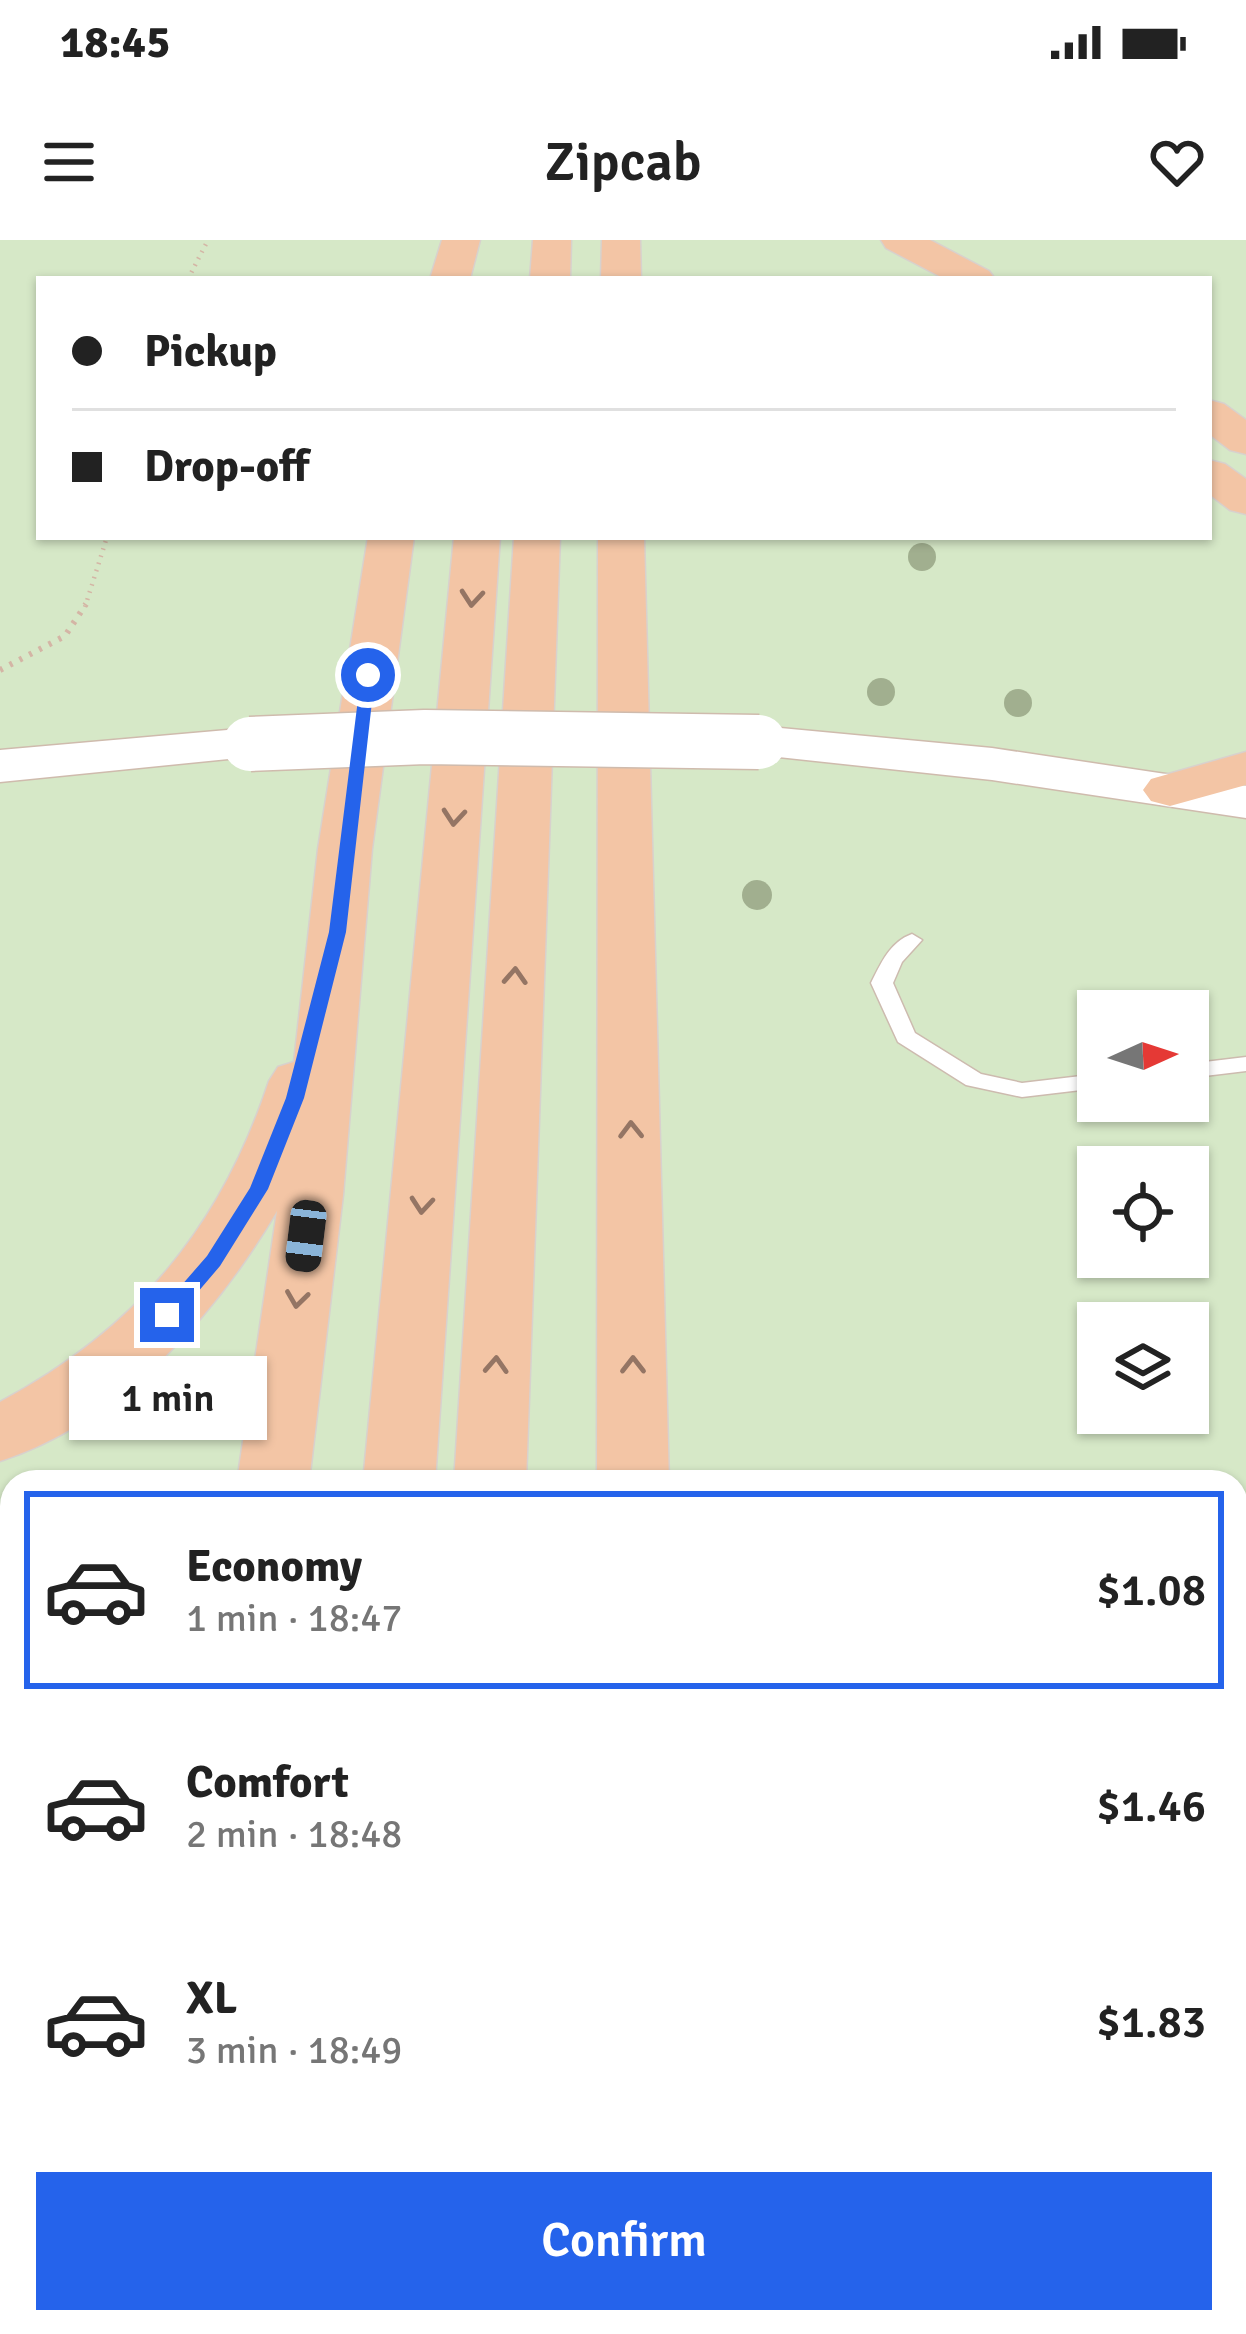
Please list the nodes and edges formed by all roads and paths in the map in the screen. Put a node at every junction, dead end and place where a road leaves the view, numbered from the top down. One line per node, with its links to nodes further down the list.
1 (208, 240): 6 (path)
2 (461, 240): 7 (highway)
3 (552, 240): 8 (highway)
4 (621, 240): 9 (highway)
5 (899, 240): 10 (highway)
6 (190, 276)
7 (451, 276)
8 (550, 276)
9 (621, 276)
10 (969, 276)
11 (1212, 415): 12 (highway)
12 (1246, 441)
13 (1212, 475): 14 (highway)
14 (1246, 500)
15 (106, 540): 22 (path)
16 (391, 540): 27 (highway)
17 (477, 540): 34 (highway, one-way to 34)
18 (537, 540): 35 (highway, one-way to 18)
19 (621, 540): 21 (highway)
20 (666, 540): 21 (highway)
21 (625, 669): 36 (highway, one-way to 21)
22 (0, 670)
23 (0, 766): 25 (main road, bridge)
24 (1246, 768): 25 (highway)
25 (1170, 790): 26 (main road)
26 (1246, 802)
27 (337, 932): 32 (highway); 33 (highway, one-way to 33)
28 (912, 940): 31 (lane)
29 (1246, 1064): 30 (lane)
30 (1209, 1068)
31 (1077, 1083)
32 (0, 1434)
33 (274, 1470)
34 (400, 1470)
35 (491, 1470)
36 (633, 1470)

